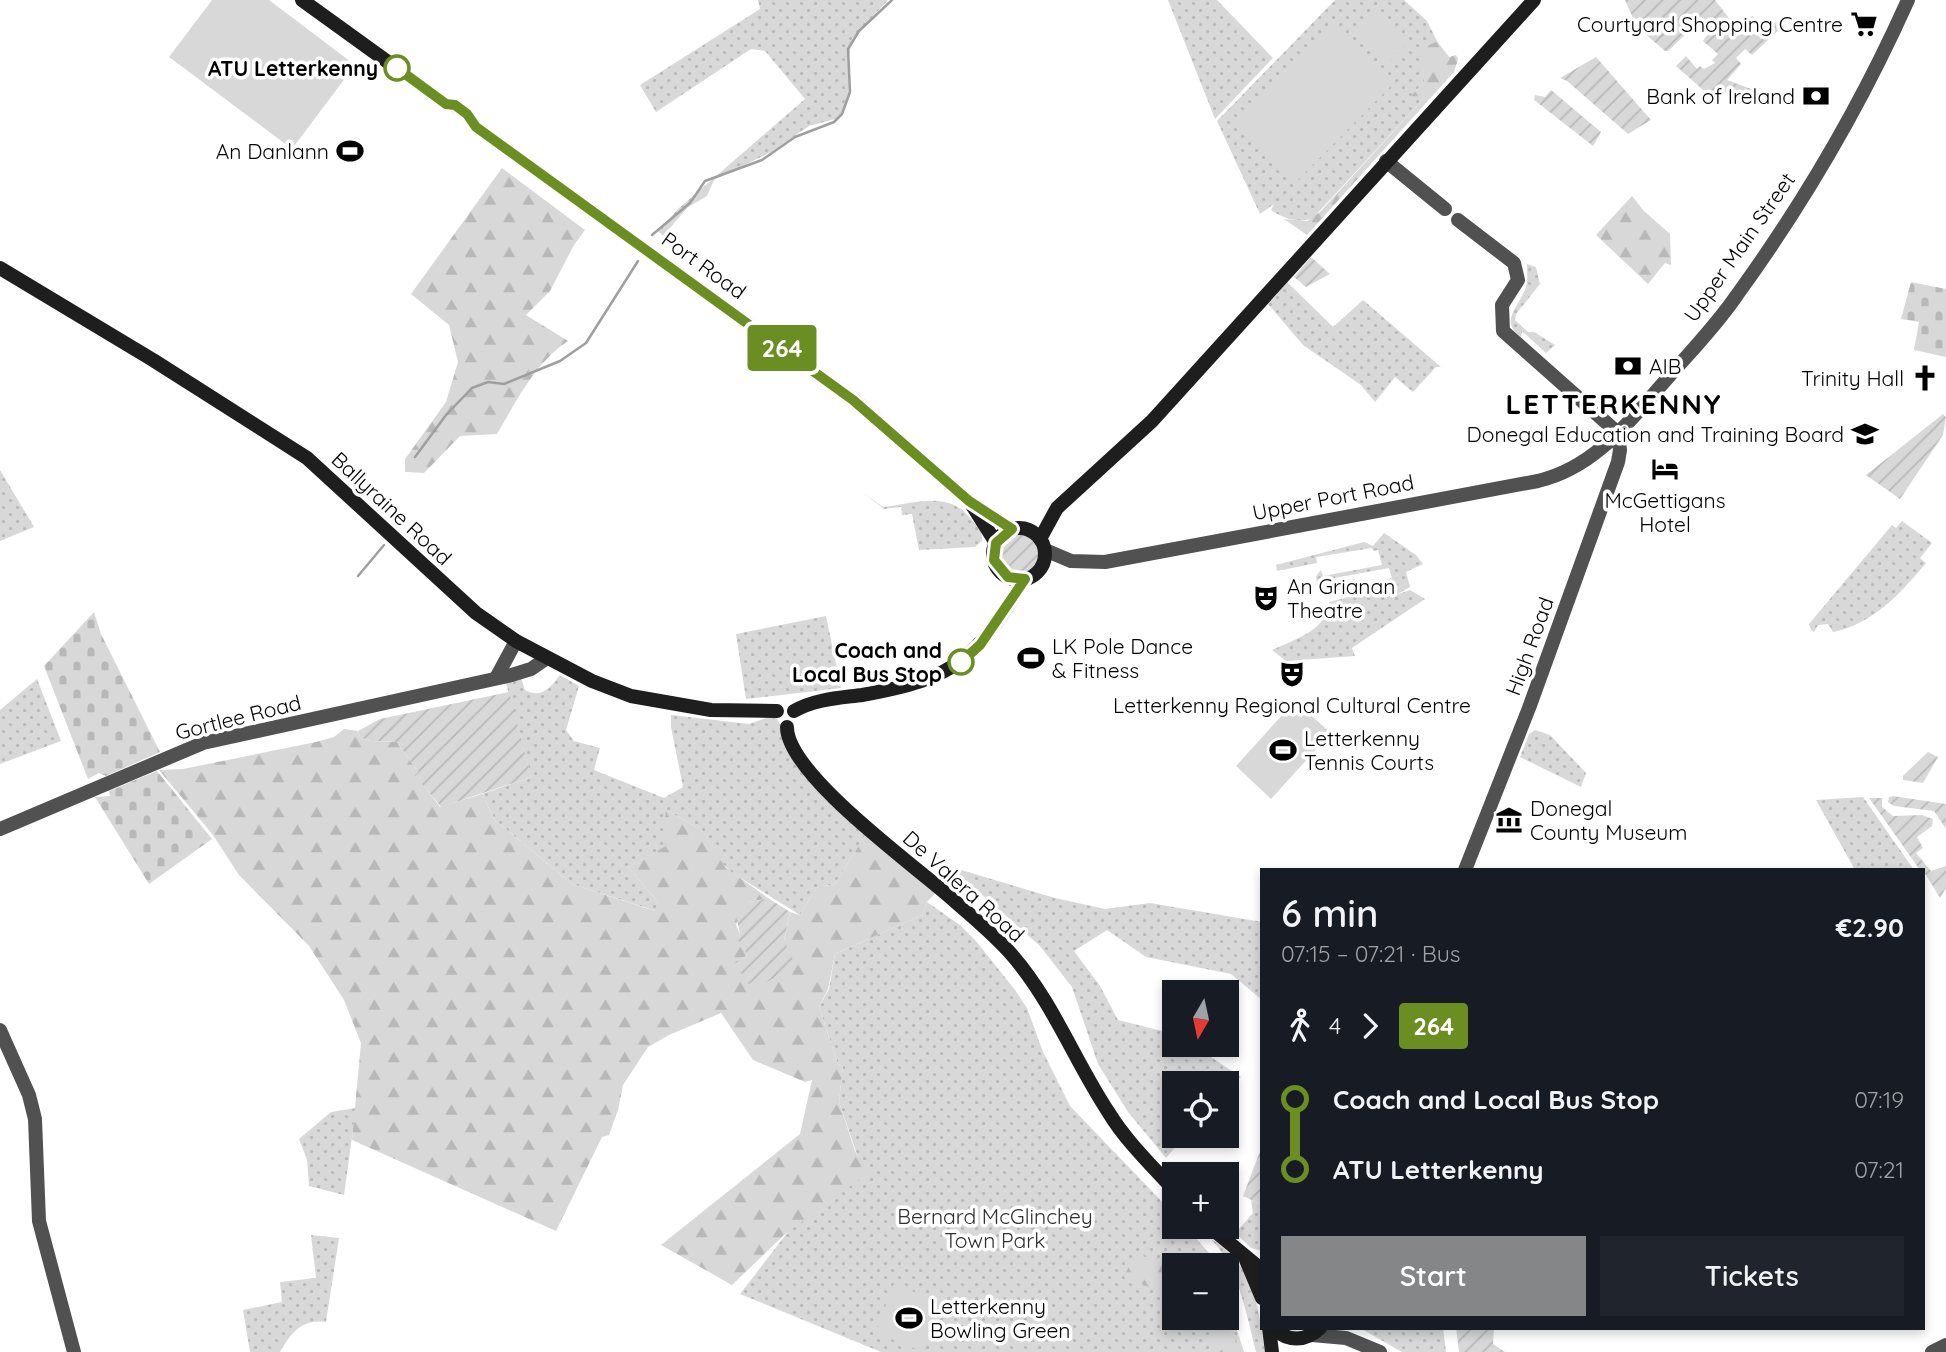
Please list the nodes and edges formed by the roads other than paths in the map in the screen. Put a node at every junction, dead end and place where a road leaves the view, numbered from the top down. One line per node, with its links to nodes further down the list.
1 (302, 0): 9 (main road, Port Road)
2 (1534, 0): 4 (main road)
3 (1908, 0): 8 (street, Upper Main Street)
4 (1386, 161): 5 (street); 10 (main road)
5 (1445, 209)
6 (1458, 220): 8 (street)
7 (0, 268): 17 (main road, Ballyraine Road)
8 (1618, 433): 13 (street, Upper Port Road); 24 (street, High Road)
9 (969, 501): 11 (main road, Port Road); 12 (main road, Port Road)
10 (1057, 508): 11 (main road); 13 (main road)
11 (1017, 529): 12 (main road); 13 (main road)
12 (996, 543): 14 (main road)
13 (1043, 544): 15 (main road)
14 (1002, 572): 15 (main road); 16 (main road)
15 (1025, 579): 16 (main road)
16 (997, 617): 20 (main road)
17 (516, 641): 18 (main road, Ballyraine Road); 19 (street)
18 (547, 658): 19 (street, Gortlee Road); 21 (main road, Ballyraine Road)
19 (496, 678): 23 (street, Gortlee Road)
20 (794, 710): 21 (main road); 22 (main road)
21 (777, 711): 22 (main road)
22 (787, 727): 26 (main road, De Valera Road)
23 (0, 829)
24 (1466, 868)
25 (0, 1030): 37 (street)
26 (1162, 1176)
27 (1223, 1239): 28 (main road)
28 (1245, 1259): 29 (main road); 30 (main road)
29 (1260, 1269)
30 (1260, 1293)
31 (1271, 1330): 38 (main road)
32 (1275, 1330): 34 (main road)
33 (1346, 1330): 35 (street)
34 (1314, 1334): 35 (street); 39 (main road)
35 (1363, 1344): 40 (street)
36 (1946, 1345): 41 (street)
37 (74, 1352)
38 (1272, 1352)
39 (1292, 1352)
40 (1380, 1352)
41 (1932, 1352)

